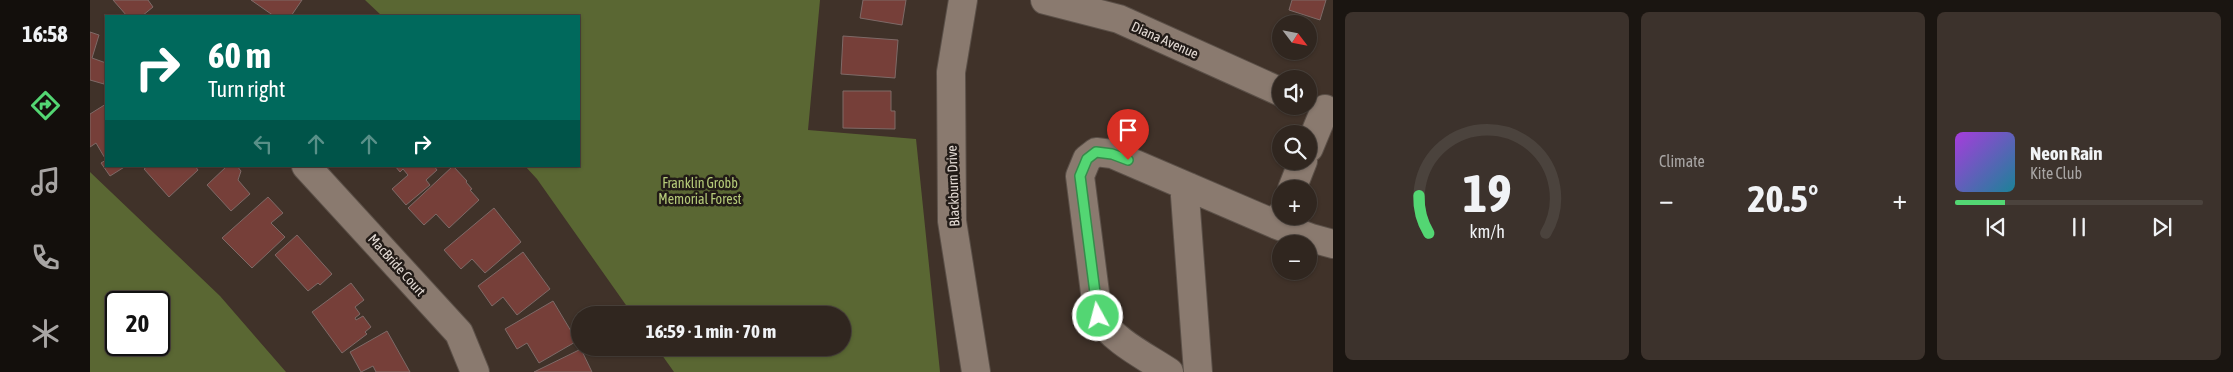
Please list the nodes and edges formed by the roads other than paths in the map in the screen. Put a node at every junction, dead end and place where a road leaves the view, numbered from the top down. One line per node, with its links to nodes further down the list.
1 (963, 0): 12 (street, Blackburn Drive)
2 (1044, 0): 3 (street, Diana Avenue)
3 (1272, 88)
4 (1322, 108): 5 (street)
5 (1316, 125)
6 (307, 167): 11 (street, MacBride Court)
7 (1189, 187): 8 (street); 13 (street); 14 (street)
8 (1272, 217)
9 (1288, 225): 10 (street)
10 (1333, 244)
11 (475, 372)
12 (976, 372)
13 (1169, 372)
14 (1198, 372)

